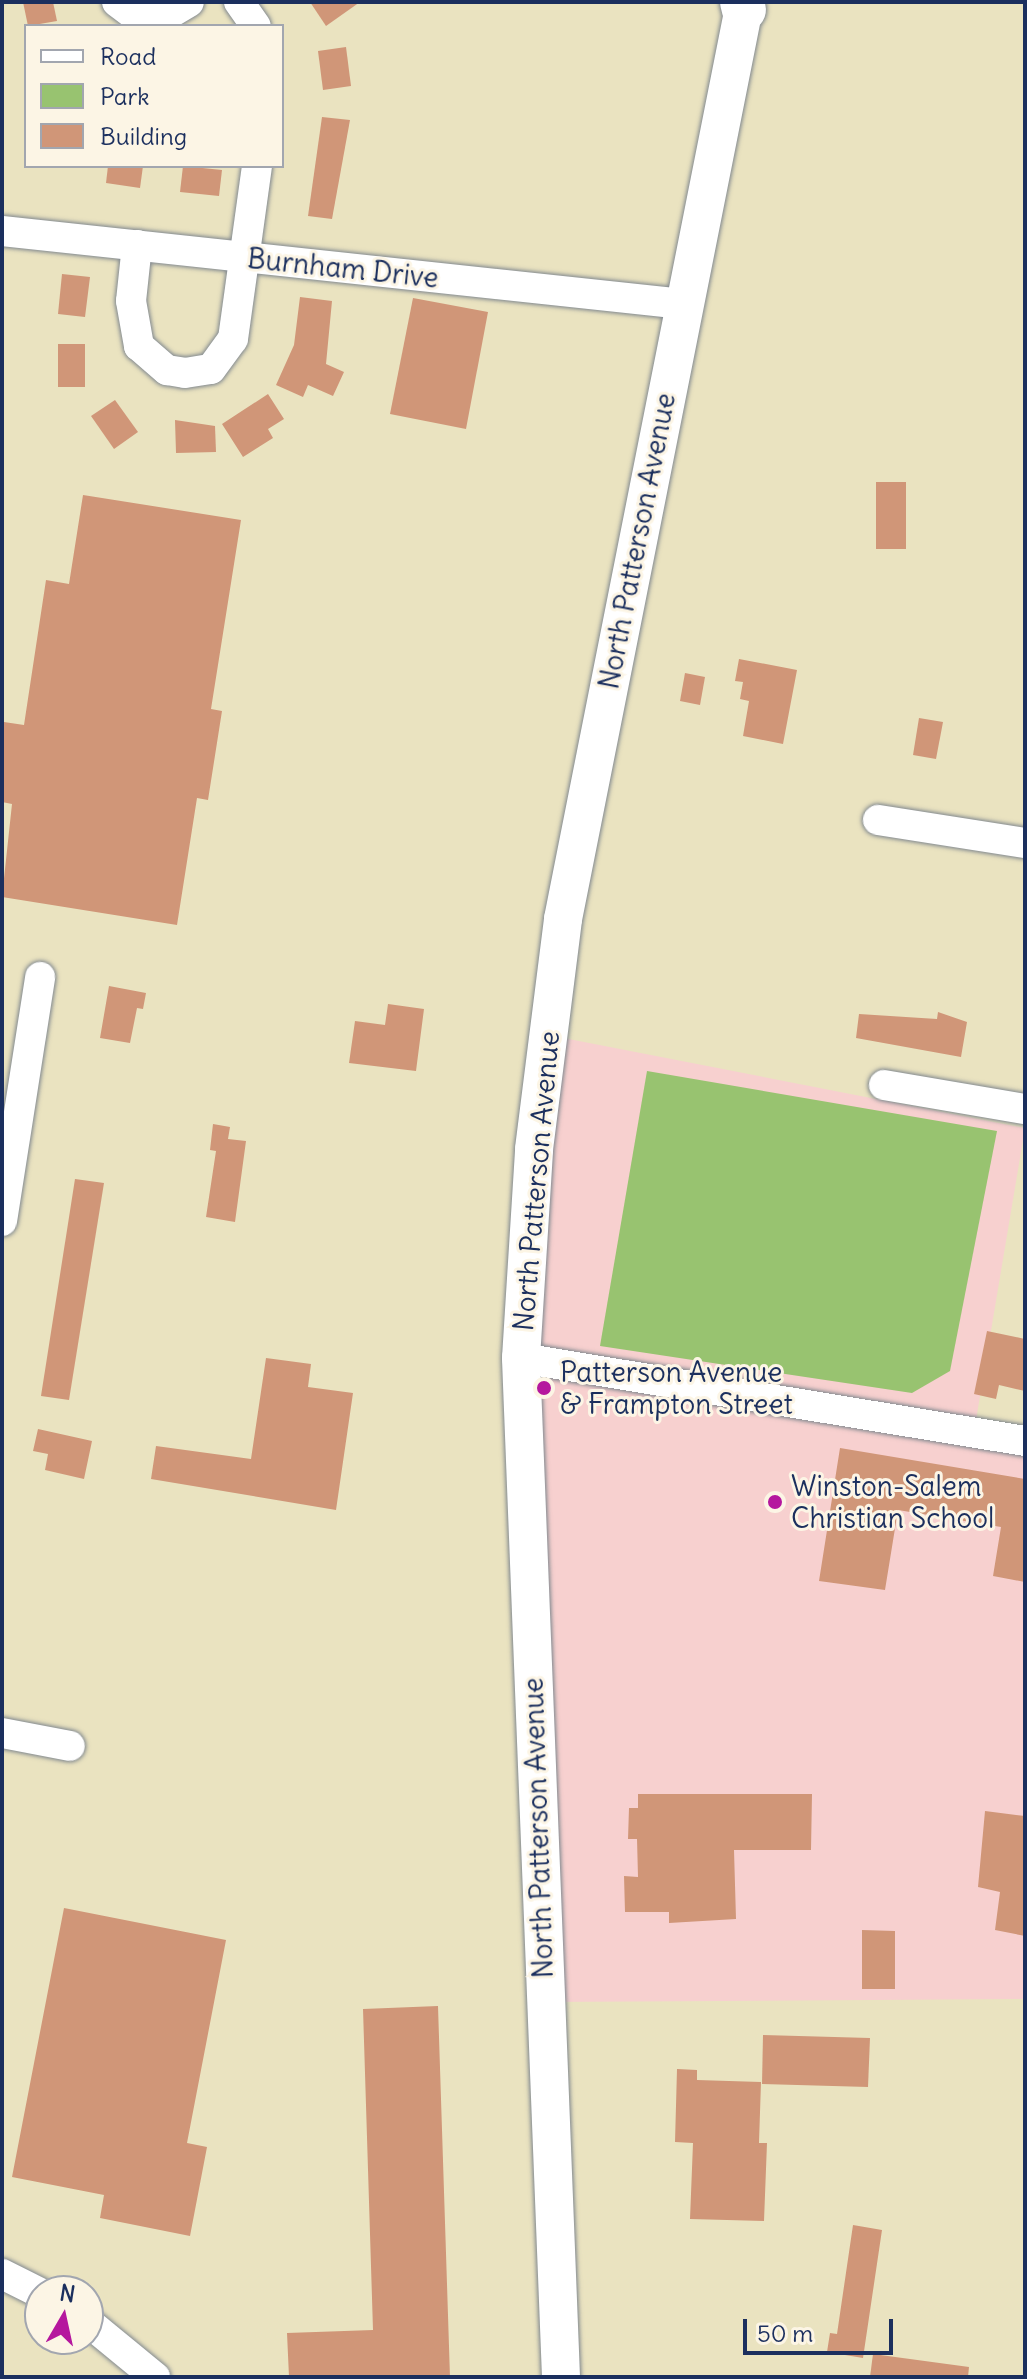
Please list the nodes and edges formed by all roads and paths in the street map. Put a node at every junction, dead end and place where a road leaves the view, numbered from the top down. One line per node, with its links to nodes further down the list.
1 (117, 2): 2 (street)
2 (189, 2)
3 (239, 2): 5 (street)
4 (744, 5): 10 (main road, North Patterson Avenue)
5 (255, 24)
6 (257, 168): 9 (street)
7 (2, 231): 8 (street, Burnham Drive)
8 (137, 245): 9 (street, Burnham Drive); 9 (street)
9 (246, 258): 10 (street, Burnham Drive)
10 (683, 304): 17 (main road, North Patterson Avenue)
11 (878, 820): 12 (street)
12 (1025, 843)
13 (40, 977): 16 (street)
14 (884, 1085): 15 (street)
15 (1025, 1109)
16 (2, 1221)
17 (521, 1358): 18 (street); 25 (main road, North Patterson Avenue)
18 (1025, 1441)
19 (2, 1733): 20 (street)
20 (70, 1746)
21 (2, 2274): 22 (street)
22 (24, 2285)
23 (104, 2335): 24 (street)
24 (155, 2377)
25 (561, 2377)

